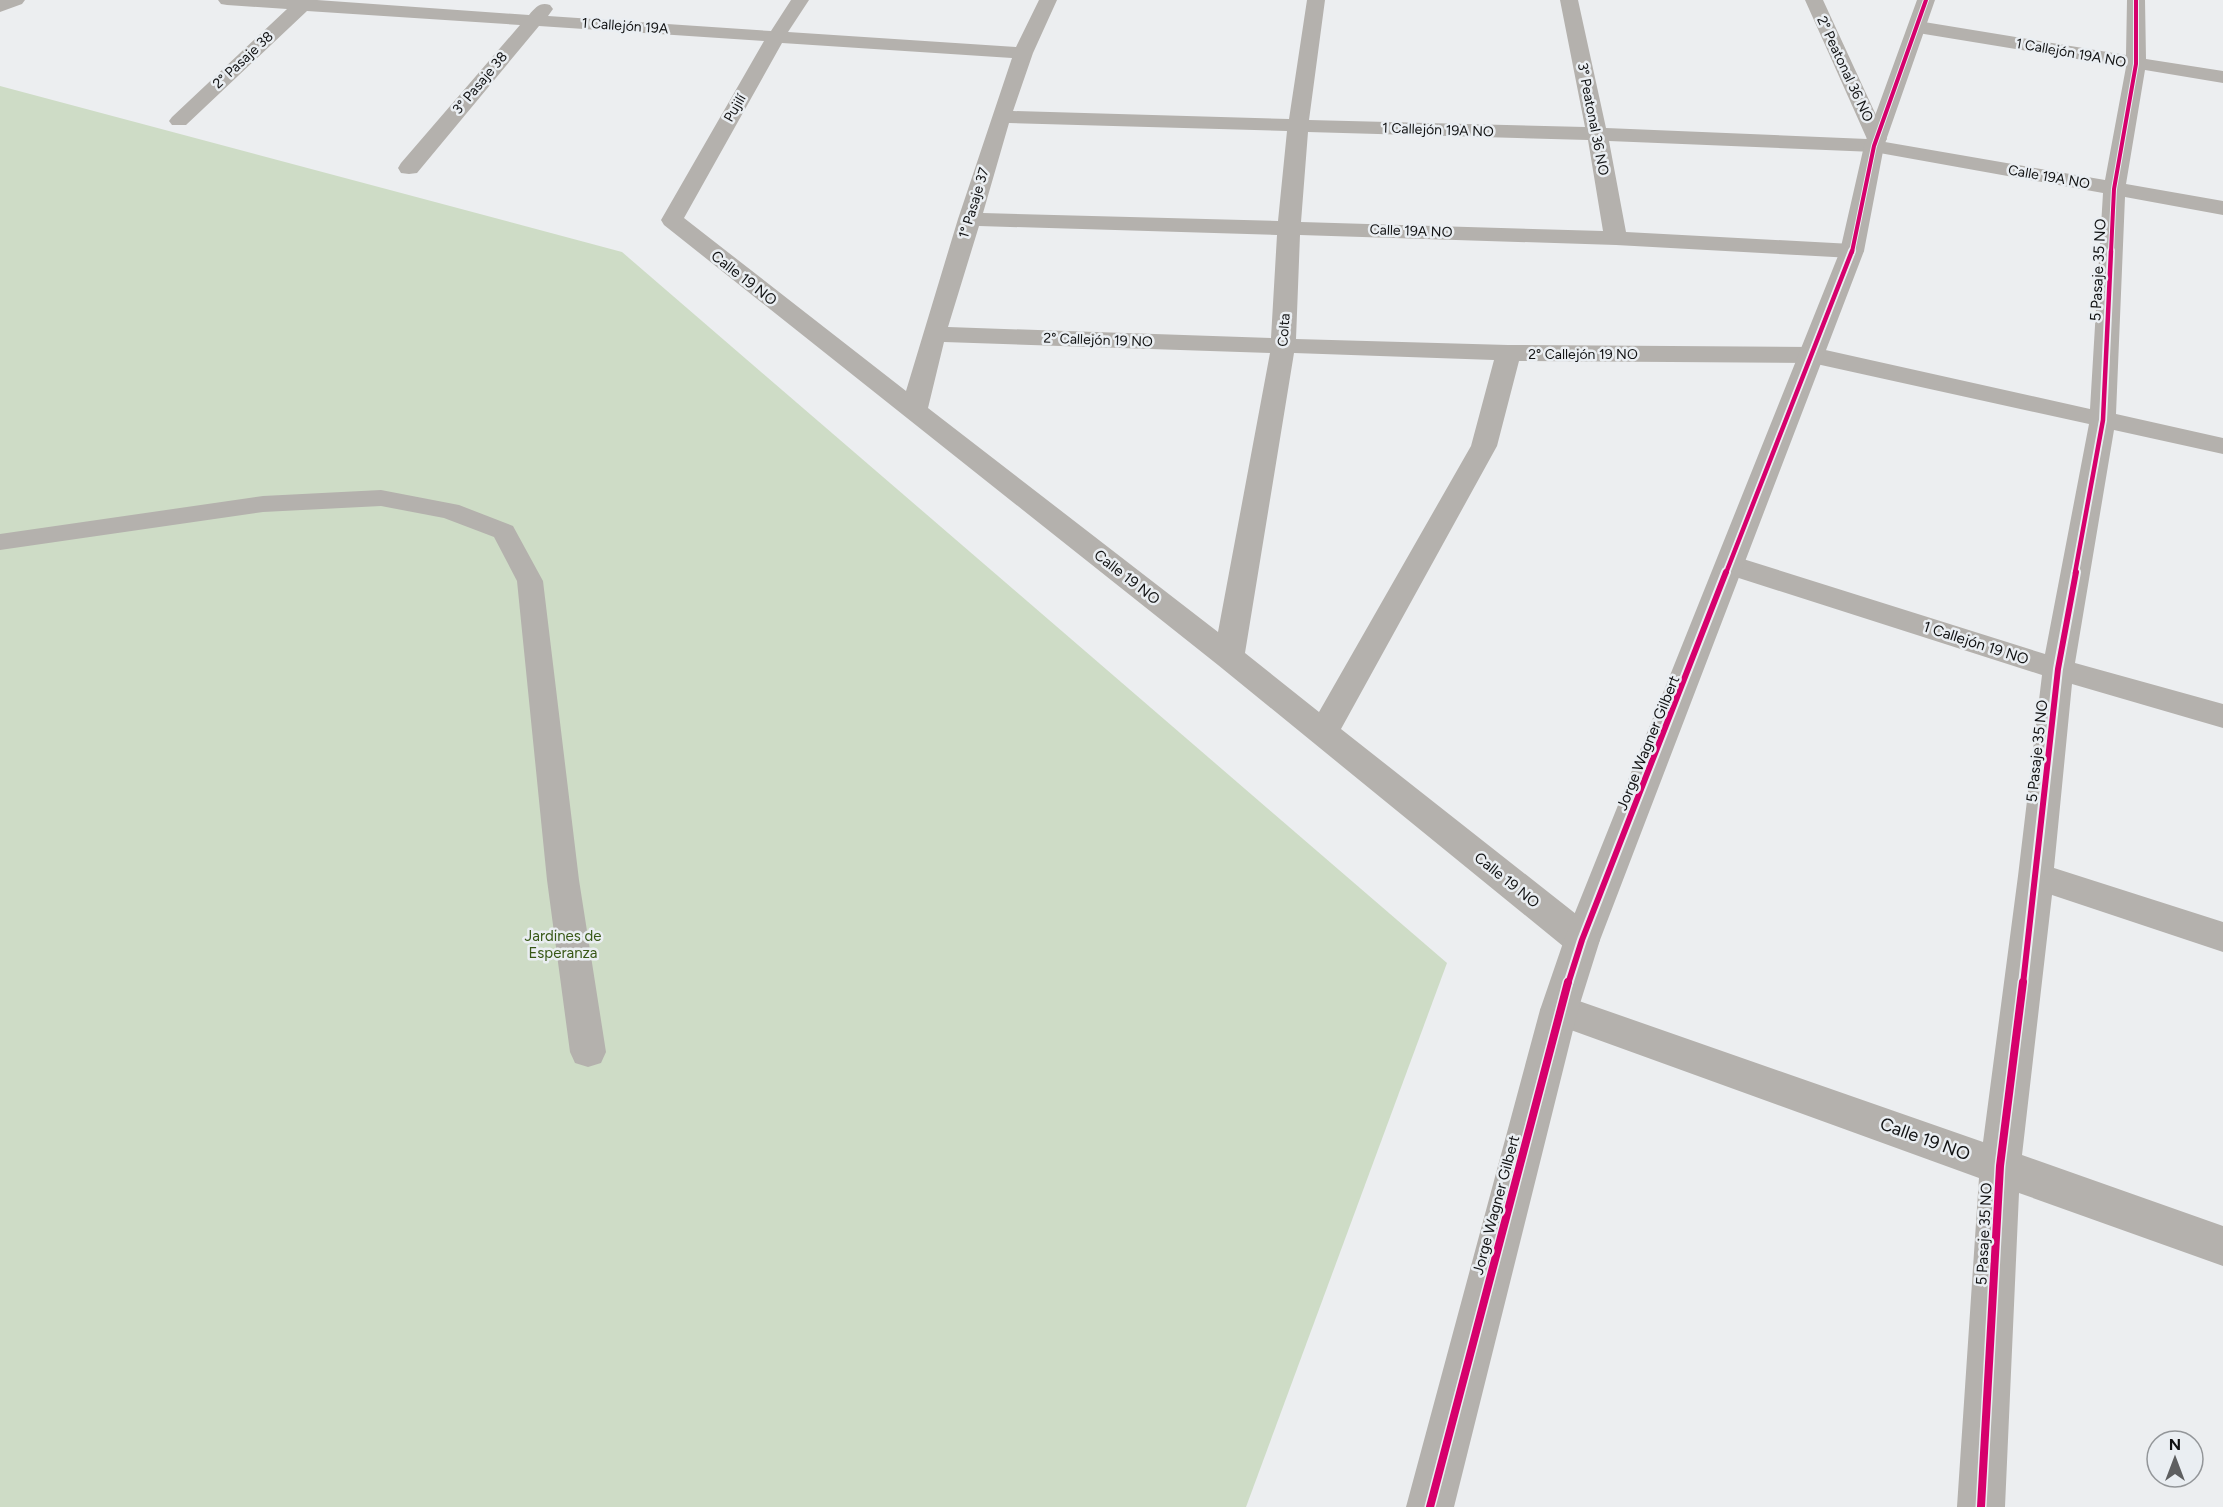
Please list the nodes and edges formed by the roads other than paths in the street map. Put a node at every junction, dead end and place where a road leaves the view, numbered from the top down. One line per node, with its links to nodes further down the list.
1 (16, 0): 11 (street)
2 (227, 0): 10 (street, 1 Callejón 19A)
3 (552, 0): 13 (street, 3° Pasaje 38)
4 (800, 0): 14 (street, Pujilí)
5 (1048, 0): 15 (street, 1° Pasaje 37)
6 (1316, 0): 20 (street, Colta)
7 (1569, 0): 21 (street, 3° Peatonal 36 NO)
8 (1814, 0): 22 (street, 2° Peatonal 36 NO)
9 (2136, 0): 16 (street, 5 Pasaje 35 NO)
10 (304, 3): 13 (street, 1 Callejón 19A); 19 (street, 2° Pasaje 38)
11 (0, 7)
12 (1922, 13): 16 (street, 1 Callejón 19A NO); 22 (street, Jorge Wagner Gilbert)
13 (532, 20): 14 (street, 1 Callejón 19A); 23 (street, 3° Pasaje 38)
14 (777, 35): 15 (street, 1 Callejón 19A); 26 (street, Pujilí)
15 (1023, 53): 18 (street, 1° Pasaje 37)
16 (2136, 64): 17 (street, 1 Callejón 19A NO); 24 (street, 5 Pasaje 35 NO)
17 (2223, 77)
18 (1001, 117): 20 (street, 1 Callejón 19A NO); 27 (street, 1° Pasaje 37)
19 (179, 121)
20 (1298, 126): 21 (street, 1 Callejón 19A NO); 28 (street, Colta)
21 (1597, 134): 22 (street, 1 Callejón 19A NO); 29 (street, 3° Peatonal 36 NO)
22 (1876, 142): 24 (street, Calle 19A NO); 30 (street, Jorge Wagner Gilbert)
23 (409, 168)
24 (2114, 189): 25 (street, Calle 19A NO); 36 (street, 5 Pasaje 35 NO)
25 (2223, 208)
26 (672, 216): 35 (street, Calle 19 NO)
27 (969, 219): 28 (street, Calle 19A NO); 31 (street, 1° Pasaje 37)
28 (1289, 227): 29 (street, Calle 19A NO); 32 (street, Colta)
29 (1616, 238): 30 (street, Calle 19A NO)
30 (1852, 251): 34 (street, Jorge Wagner Gilbert)
31 (934, 334): 32 (street, 2° Callejón 19 NO); 35 (street, 1° Pasaje 37)
32 (1283, 347): 33 (street, 2° Callejón 19 NO); 40 (street, Colta)
33 (1508, 353): 34 (street, 2° Callejón 19 NO); 43 (street)
34 (1812, 355): 36 (street, 2° Callejón 19 NO); 39 (street, Jorge Wagner Gilbert)
35 (914, 411): 40 (street, Calle 19 NO)
36 (2103, 420): 37 (street, 2° Callejón 19 NO); 41 (street, 5 Pasaje 35 NO)
37 (2223, 446)
38 (0, 542): 48 (lane)
39 (1730, 566): 41 (street, 1 Callejón 19 NO); 46 (street, Jorge Wagner Gilbert)
40 (1229, 657): 43 (street, Calle 19 NO)
41 (2058, 669): 42 (street, 1 Callejón 19 NO); 44 (street, 5 Pasaje 35 NO)
42 (2223, 716)
43 (1323, 733): 46 (street, Calle 19 NO)
44 (2036, 876): 45 (street); 49 (street, 5 Pasaje 35 NO)
45 (2223, 937)
46 (1582, 940): 47 (street, Jorge Wagner Gilbert)
47 (1559, 1010): 49 (street, Calle 19 NO); 51 (street, Jorge Wagner Gilbert)
48 (588, 1052)
49 (2000, 1166): 50 (street, Calle 19 NO); 52 (street, 5 Pasaje 35 NO)
50 (2223, 1246)
51 (1430, 1507)
52 (1981, 1507)

